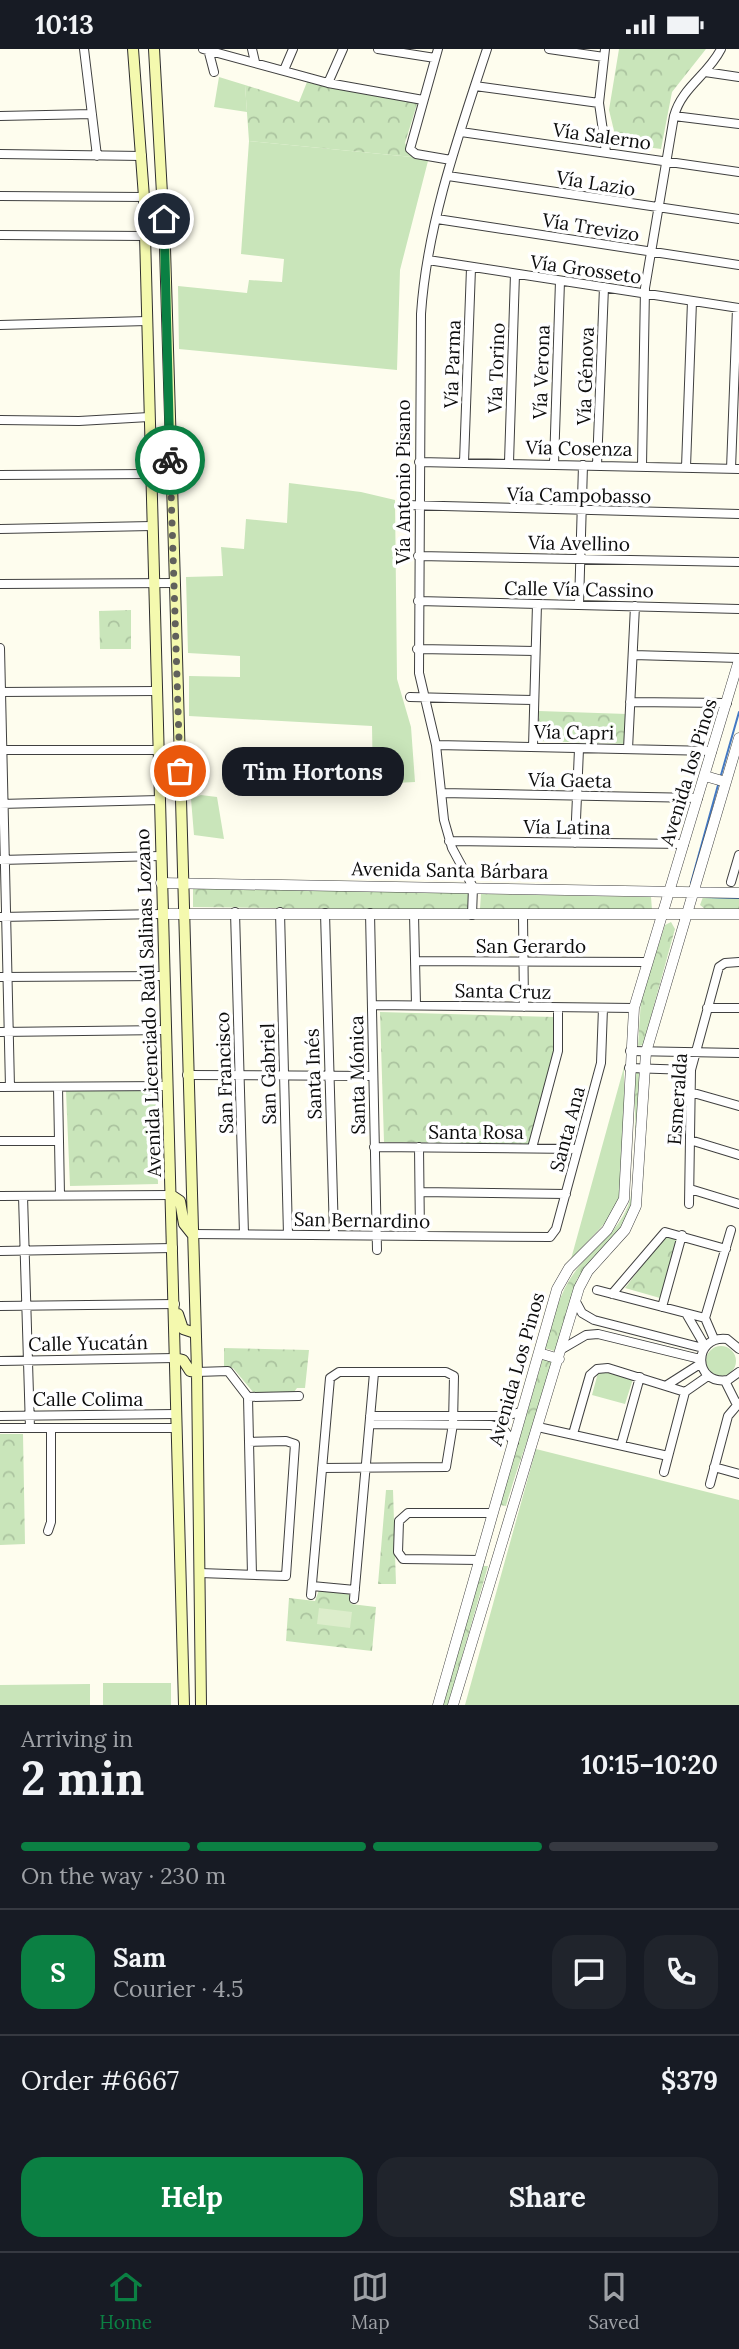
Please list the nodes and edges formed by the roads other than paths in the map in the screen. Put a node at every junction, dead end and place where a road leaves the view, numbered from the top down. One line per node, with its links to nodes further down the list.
1 (84, 49): 23 (street)
2 (133, 49): 31 (main road, Avenida Licenciado Raúl Salinas Lozano)
3 (154, 49): 79 (main road, Avenida Licenciado Raúl Salinas Lozano)
4 (252, 49): 14 (street)
5 (293, 49): 15 (street)
6 (342, 49): 19 (street)
7 (378, 49): 12 (street)
8 (487, 49): 20 (street, Vía Antonio Pisano)
9 (549, 49): 13 (street)
10 (721, 49): 17 (street)
11 (207, 50): 14 (street); 16 (street)
12 (437, 53): 21 (street)
13 (604, 53): 22 (street)
14 (255, 62): 15 (street)
15 (284, 70): 19 (street)
16 (214, 72)
17 (705, 72): 18 (street); 25 (street)
18 (739, 77)
19 (328, 83): 21 (street)
20 (475, 86): 22 (street); 27 (street, Vía Antonio Pisano)
21 (423, 100): 32 (street)
22 (599, 103): 28 (street)
23 (92, 114): 24 (street); 30 (street)
24 (0, 116)
25 (674, 116): 26 (street); 33 (street)
26 (739, 124)
27 (461, 132): 28 (street, Vía Salerno); 32 (street, Vía Antonio Pisano)
28 (606, 152): 33 (street, Vía Salerno)
29 (0, 154): 30 (street)
30 (97, 156): 31 (street)
31 (142, 156): 37 (main road, Avenida Licenciado Raúl Salinas Lozano)
32 (452, 160): 35 (street, Vía Antonio Pisano)
33 (666, 161): 34 (street, Vía Salerno); 38 (street)
34 (739, 172)
35 (448, 176): 38 (street, Vía Lazio); 39 (street, Vía Antonio Pisano)
36 (0, 196): 37 (street)
37 (144, 197): 42 (main road, Avenida Licenciado Raúl Salinas Lozano)
38 (658, 208): 40 (street, Vía Lazio); 43 (street)
39 (437, 219): 43 (street, Vía Trevizo); 44 (street, Vía Antonio Pisano)
40 (739, 219)
41 (0, 235): 42 (street)
42 (145, 236): 53 (main road, Avenida Licenciado Raúl Salinas Lozano)
43 (651, 252): 45 (street, Vía Trevizo); 50 (street)
44 (428, 260): 46 (street, Vía Grosseto); 58 (street, Vía Antonio Pisano)
45 (739, 265)
46 (471, 268): 47 (street, Vía Grosseto); 59 (street, Vía Parma)
47 (515, 274): 48 (street, Vía Grosseto); 60 (street, Vía Torino)
48 (560, 281): 49 (street, Vía Grosseto); 61 (street, Vía Verona)
49 (604, 287): 50 (street, Vía Grosseto); 63 (street, Vía Génova)
50 (646, 294): 51 (street, Vía Grosseto); 64 (street)
51 (692, 300): 52 (street, Vía Grosseto); 65 (street)
52 (738, 308): 55 (street)
53 (147, 321): 54 (street); 56 (main road, Avenida Licenciado Raúl Salinas Lozano)
54 (0, 325)
55 (737, 353): 66 (street)
56 (149, 417): 57 (street); 67 (main road, Avenida Licenciado Raúl Salinas Lozano)
57 (0, 420)
58 (419, 461): 59 (street, Vía Cosenza); 70 (street, Vía Antonio Pisano)
59 (464, 462): 60 (street, Vía Cosenza)
60 (509, 462): 61 (street, Vía Cosenza)
61 (554, 464): 62 (street, Vía Cosenza)
62 (583, 465): 63 (street, Vía Cosenza); 71 (street)
63 (597, 465): 64 (street, Vía Cosenza)
64 (642, 466): 65 (street, Vía Cosenza)
65 (685, 467): 66 (street, Vía Cosenza)
66 (735, 469)
67 (150, 474): 68 (street); 73 (main road, Avenida Licenciado Raúl Salinas Lozano)
68 (0, 475)
69 (405, 505): 70 (street, Vía Campobasso)
70 (418, 506): 71 (street, Vía Campobasso); 75 (street, Vía Antonio Pisano)
71 (581, 511): 72 (street, Vía Campobasso); 76 (street)
72 (739, 514)
73 (152, 526): 74 (street); 78 (main road, Avenida Licenciado Raúl Salinas Lozano)
74 (0, 529)
75 (418, 556): 76 (street, Vía Avellino); 81 (street, Vía Antonio Pisano)
76 (580, 558): 77 (street, Vía Avellino); 83 (street)
77 (739, 562)
78 (153, 582): 79 (street); 80 (street); 91 (main road, Avenida Licenciado Raúl Salinas Lozano)
79 (175, 583): 120 (main road, Avenida Licenciado Raúl Salinas Lozano)
80 (0, 584)
81 (418, 601): 82 (street, Calle Vía Cassino); 87 (street, Vía Antonio Pisano)
82 (537, 604): 83 (street, Calle Vía Cassino); 88 (street)
83 (579, 605): 84 (street, Calle Vía Cassino)
84 (635, 606): 85 (street, Calle Vía Cassino); 89 (street)
85 (739, 609)
86 (0, 648): 92 (street)
87 (417, 649): 88 (street); 94 (street, Vía Antonio Pisano)
88 (535, 651): 95 (street)
89 (633, 655): 90 (street); 97 (street)
90 (739, 659): 96 (street, Avenida los Pinos)
91 (157, 691): 92 (street); 105 (main road, Avenida Licenciado Raúl Salinas Lozano)
92 (1, 692): 104 (street)
93 (410, 697): 94 (street)
94 (425, 697): 95 (street); 100 (street, Vía Antonio Pisano)
95 (533, 700): 101 (street)
96 (728, 701): 97 (street); 98 (street); 106 (street, Avenida los Pinos)
97 (631, 702): 103 (street)
98 (739, 702)
99 (739, 738): 108 (street, Avenida los Pinos)
100 (436, 745): 101 (street, Vía Capri); 109 (street, Vía Antonio Pisano)
101 (533, 747): 102 (street, Vía Capri)
102 (579, 749): 103 (street, Vía Capri); 110 (street)
103 (628, 749): 106 (street, Vía Capri)
104 (1, 750): 105 (street); 113 (street)
105 (159, 750): 112 (main road, Avenida Licenciado Raúl Salinas Lozano)
106 (712, 751): 107 (street, Avenida los Pinos)
107 (705, 776): 108 (street); 111 (street, Avenida los Pinos)
108 (726, 782): 125 (street, Avenida los Pinos)
109 (441, 793): 110 (street, Vía Gaeta); 114 (street, Vía Antonio Pisano)
110 (576, 796): 111 (street, Vía Gaeta); 115 (street)
111 (698, 798): 116 (street, Avenida los Pinos)
112 (160, 800): 113 (street); 117 (main road, Avenida Licenciado Raúl Salinas Lozano)
113 (2, 804): 119 (street)
114 (449, 841): 115 (street, Vía Latina); 123 (street, Vía Antonio Pisano)
115 (575, 843): 116 (street, Vía Latina)
116 (684, 844): 124 (street, Avenida los Pinos)
117 (160, 856): 119 (street); 122 (main road, Avenida Licenciado Raúl Salinas Lozano)
118 (739, 857): 121 (street)
119 (2, 860): 140 (street)
120 (182, 882): 122 (street, Avenida Santa Bárbara); 123 (street, Avenida Santa Bárbara); 133 (main road, Avenida Licenciado Raúl Salinas Lozano)
121 (732, 882)
122 (161, 883): 132 (main road, Avenida Licenciado Raúl Salinas Lozano)
123 (472, 887): 124 (street, Avenida Santa Bárbara); 138 (street, Vía Antonio Pisano)
124 (670, 893): 125 (street, Avenida Santa Bárbara); 134 (street, Avenida Los Pinos)
125 (699, 893): 126 (street, Avenida Santa Bárbara); 135 (street, Avenida los Pinos); 136 (street)
126 (739, 893)
127 (235, 912): 128 (street); 133 (street); 166 (street, San Francisco)
128 (280, 912): 129 (street); 167 (street, San Gabriel)
129 (325, 913): 130 (street); 168 (street, Santa Inés)
130 (370, 913): 131 (street); 147 (street, Santa Mónica)
131 (414, 913): 138 (street); 141 (street)
132 (161, 914): 133 (street); 140 (street); 145 (main road, Avenida Licenciado Raúl Salinas Lozano)
133 (182, 914): 165 (main road, Avenida Licenciado Raúl Salinas Lozano)
134 (663, 914): 135 (street); 139 (street); 143 (street, Avenida Los Pinos)
135 (686, 914): 136 (street); 159 (street, Avenida Los Pinos)
136 (704, 914): 137 (street)
137 (739, 914)
138 (472, 915): 139 (street)
139 (523, 916): 142 (street)
140 (4, 917): 146 (street)
141 (415, 961): 142 (street, San Gerardo); 148 (street)
142 (524, 962): 143 (street, San Gerardo); 149 (street)
143 (647, 962): 150 (street, Avenida Los Pinos)
144 (739, 962): 153 (street, Esmeralda)
145 (164, 976): 146 (street); 155 (main road, Avenida Licenciado Raúl Salinas Lozano)
146 (5, 977): 157 (street)
147 (372, 1005): 148 (street, Santa Cruz); 169 (street, Santa Mónica)
148 (416, 1005): 149 (street, Santa Cruz)
149 (524, 1007): 151 (street, Santa Cruz)
150 (634, 1007): 152 (street, Santa Cruz); 158 (street, Avenida Los Pinos)
151 (558, 1008): 152 (street, Santa Cruz); 181 (street)
152 (603, 1008): 182 (street, Santa Ana)
153 (707, 1008): 154 (street); 160 (street, Esmeralda)
154 (739, 1008)
155 (166, 1030): 157 (street); 170 (main road, Avenida Licenciado Raúl Salinas Lozano)
156 (0, 1032): 157 (street)
157 (10, 1033): 172 (street)
158 (630, 1051): 159 (street); 162 (street, Avenida Los Pinos)
159 (646, 1052): 160 (street); 163 (street, Avenida Los Pinos)
160 (695, 1052): 161 (street); 164 (street, Esmeralda)
161 (739, 1053)
162 (629, 1067): 163 (street); 222 (street, Avenida Los Pinos)
163 (644, 1068): 164 (street); 209 (street, Avenida Los Pinos)
164 (691, 1070): 174 (street, Esmeralda)
165 (187, 1075): 166 (street); 194 (main road, Avenida Licenciado Raúl Salinas Lozano)
166 (240, 1076): 167 (street); 195 (street, San Francisco)
167 (284, 1076): 168 (street); 196 (street, San Gabriel)
168 (328, 1076): 169 (street); 197 (street, Santa Inés)
169 (373, 1076): 179 (street, Santa Mónica)
170 (168, 1086): 173 (street); 188 (main road, Avenida Licenciado Raúl Salinas Lozano)
171 (0, 1087): 172 (street)
172 (10, 1087): 173 (street)
173 (58, 1087): 178 (street)
174 (690, 1092): 175 (street); 176 (street, Esmeralda)
175 (739, 1106)
176 (690, 1140): 183 (street); 184 (street, Esmeralda)
177 (0, 1141): 178 (street)
178 (60, 1141): 187 (street)
179 (374, 1147): 180 (street, Santa Rosa); 198 (street, Santa Mónica)
180 (419, 1147): 181 (street, Santa Rosa); 185 (street)
181 (532, 1148): 182 (street, Santa Rosa)
182 (577, 1149): 186 (street, Santa Ana)
183 (739, 1155)
184 (690, 1189): 191 (street, Esmeralda); 192 (street)
185 (420, 1192): 186 (street); 200 (street)
186 (566, 1193): 201 (street, Santa Ana)
187 (60, 1195): 188 (street); 190 (street)
188 (171, 1195): 194 (main road); 202 (main road, Avenida Licenciado Raúl Salinas Lozano)
189 (0, 1196): 190 (street)
190 (23, 1196): 206 (street)
191 (689, 1204)
192 (739, 1204)
193 (731, 1230): 203 (street)
194 (192, 1234): 195 (street, San Bernardino); 217 (main road, Avenida Licenciado Raúl Salinas Lozano)
195 (244, 1234): 196 (street, San Bernardino)
196 (288, 1235): 197 (street, San Bernardino)
197 (334, 1235): 198 (street, San Bernardino)
198 (377, 1235): 200 (street, San Bernardino); 204 (street, Santa Mónica)
199 (682, 1235): 203 (street); 208 (street); 213 (street)
200 (421, 1236): 201 (street, San Bernardino)
201 (532, 1239)
202 (173, 1248): 206 (street); 210 (main road, Avenida Licenciado Raúl Salinas Lozano)
203 (726, 1249): 215 (street)
204 (377, 1250)
205 (0, 1251): 206 (street)
206 (24, 1251): 212 (street)
207 (597, 1290): 208 (street)
208 (612, 1294): 213 (street)
209 (575, 1300): 216 (street); 223 (street, Avenida Los Pinos)
210 (175, 1304): 212 (street); 217 (main road); 224 (main road, Avenida Licenciado Raúl Salinas Lozano)
211 (0, 1306): 212 (street)
212 (25, 1306): 226 (street)
213 (662, 1307): 214 (street)
214 (687, 1315): 215 (street); 221 (street)
215 (705, 1318): 218 (street)
216 (634, 1331): 219 (street); 221 (street)
217 (195, 1333): 228 (main road, Avenida Licenciado Raúl Salinas Lozano)
218 (714, 1339): 220 (street); 221 (street)
219 (631, 1341): 223 (street); 227 (street)
220 (738, 1346)
221 (704, 1347): 227 (street)
222 (539, 1353): 223 (street); 239 (street, Avenida Los Pinos)
223 (561, 1354): 245 (street, Avenida Los Pinos)
224 (176, 1358): 226 (street, Calle Yucatán); 228 (main road); 240 (main road, Avenida Licenciado Raúl Salinas Lozano)
225 (0, 1360): 226 (street, Calle Yucatán)
226 (27, 1360): 241 (street)
227 (700, 1362): 230 (street); 234 (street)
228 (197, 1372): 237 (street); 267 (main road, Avenida Licenciado Raúl Salinas Lozano)
229 (374, 1373): 243 (street); 244 (street); 256 (street)
230 (708, 1376): 233 (street); 235 (street)
231 (640, 1377): 234 (street); 250 (street); 253 (street)
232 (738, 1378): 233 (street)
233 (724, 1381): 238 (street)
234 (667, 1385): 235 (street)
235 (685, 1392): 254 (street)
236 (299, 1396): 237 (street)
237 (248, 1397): 251 (street)
238 (738, 1404): 255 (street)
239 (522, 1412): 244 (street); 252 (street, Avenida Los Pinos)
240 (176, 1414): 241 (street, Calle Colima); 249 (main road, Avenida Licenciado Raúl Salinas Lozano)
241 (30, 1415): 242 (street, Calle Colima); 247 (street)
242 (0, 1416)
243 (370, 1420): 244 (street); 257 (street)
244 (453, 1420): 252 (street); 257 (street)
245 (538, 1427): 250 (street); 262 (street, Avenida Los Pinos)
246 (3, 1428): 247 (street)
247 (30, 1428): 248 (street)
248 (51, 1428): 249 (street); 263 (street)
249 (176, 1428): 266 (main road, Avenida Licenciado Raúl Salinas Lozano)
250 (573, 1434): 253 (street)
251 (249, 1442): 268 (street); 268 (street)
252 (514, 1442): 261 (street, Avenida Los Pinos)
253 (621, 1445): 254 (street)
254 (668, 1456): 258 (street)
255 (715, 1467): 259 (street); 260 (street)
256 (322, 1468): 257 (street); 257 (street)
257 (366, 1468)
258 (664, 1472)
259 (739, 1474)
260 (710, 1484)
261 (493, 1513): 262 (street); 264 (street, Avenida Los Pinos); 264 (street)
262 (509, 1513): 265 (street, Avenida Los Pinos)
263 (48, 1531)
264 (480, 1560): 265 (street); 273 (street, Avenida Los Pinos)
265 (495, 1560): 274 (street, Avenida Los Pinos)
266 (180, 1566): 267 (main road); 270 (main road, Avenida Licenciado Raúl Salinas Lozano)
267 (200, 1567): 268 (street); 269 (main road, Avenida Licenciado Raúl Salinas Lozano)
268 (252, 1575)
269 (201, 1681): 271 (main road, Avenida Licenciado Raúl Salinas Lozano); 272 (main road)
270 (184, 1705)
271 (201, 1705)
272 (206, 1705)
273 (438, 1705)
274 (453, 1705)

